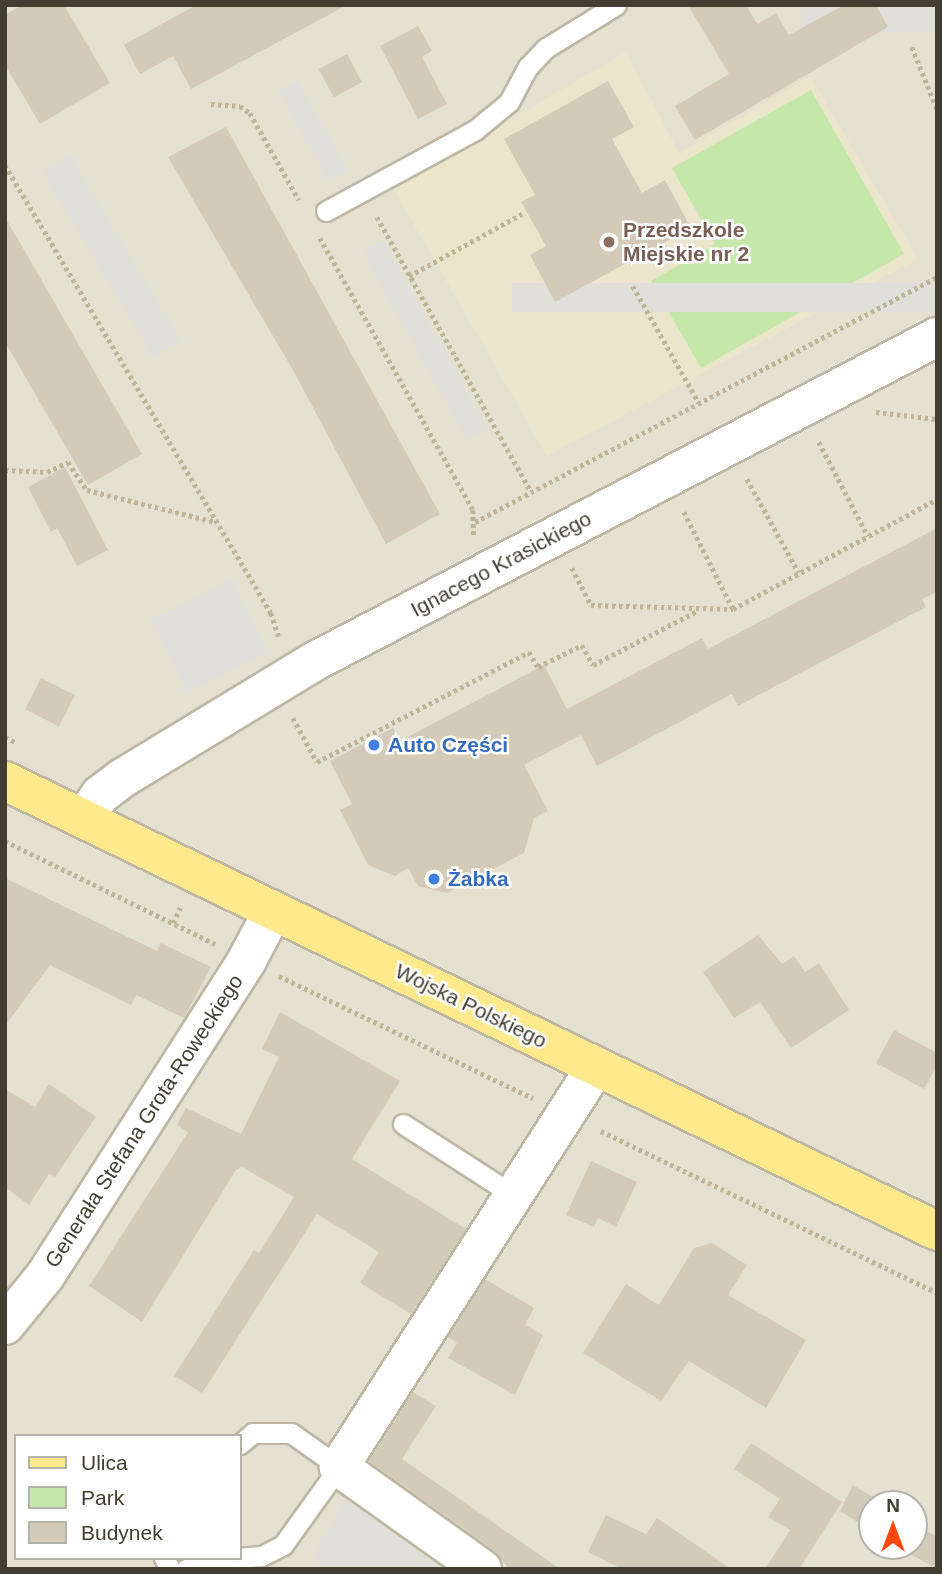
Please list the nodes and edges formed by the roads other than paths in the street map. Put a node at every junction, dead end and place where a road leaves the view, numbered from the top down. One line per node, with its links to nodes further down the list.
1 (616, 5): 2 (lane)
2 (326, 211)
3 (937, 337): 5 (street, Ignacego Krasickiego)
4 (5, 781): 5 (main road, Wojska Polskiego)
5 (84, 818): 6 (main road, Wojska Polskiego)
6 (273, 911): 7 (main road, Wojska Polskiego); 11 (street, Generała Stefana Grota-Roweckiego)
7 (596, 1066): 9 (street); 10 (main road, Wojska Polskiego)
8 (403, 1124): 9 (lane)
9 (513, 1195): 13 (street)
10 (937, 1231)
11 (5, 1325)
12 (242, 1442): 13 (lane)
13 (339, 1467): 14 (lane); 17 (street)
14 (242, 1558)
15 (223, 1560): 16 (lane)
16 (186, 1569)
17 (482, 1569)

